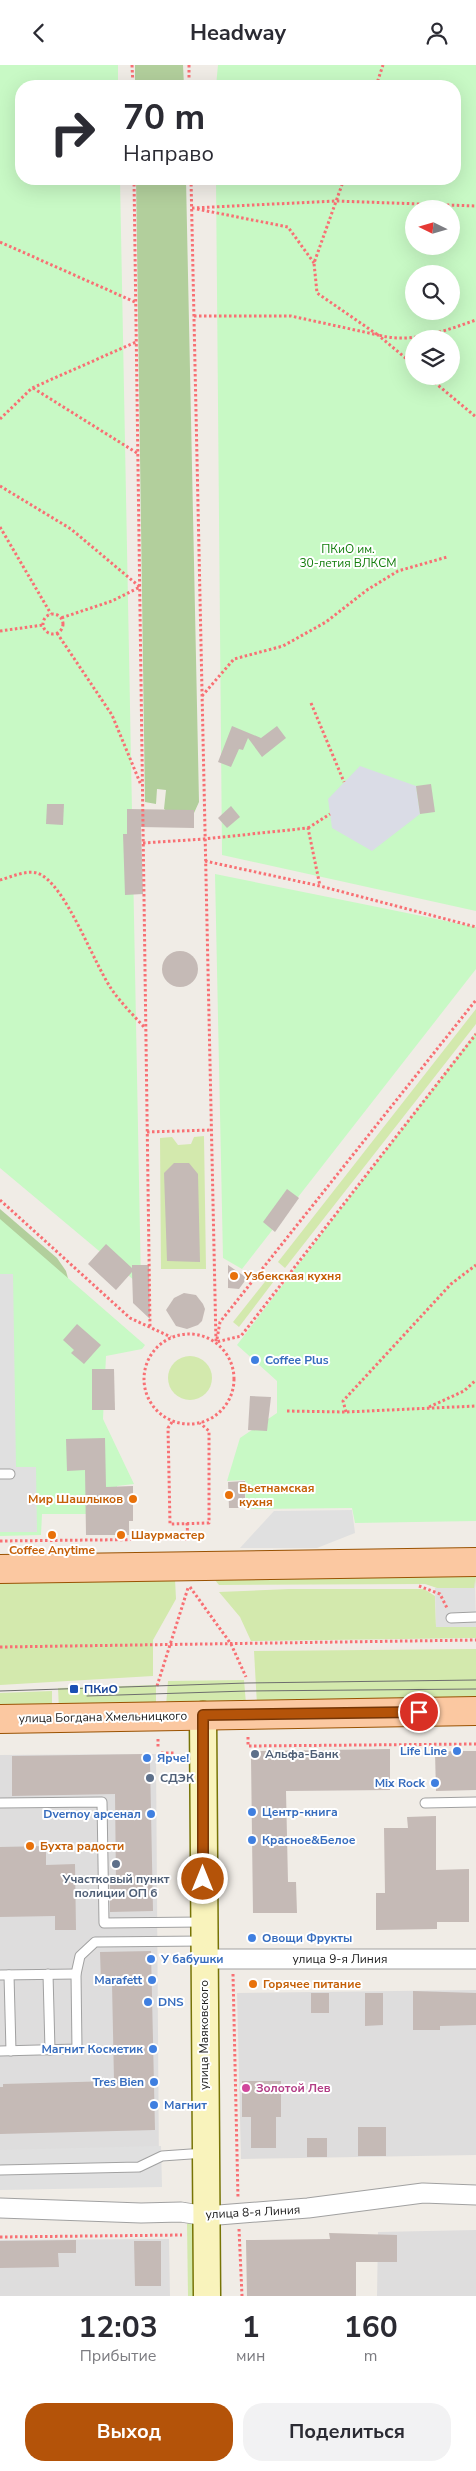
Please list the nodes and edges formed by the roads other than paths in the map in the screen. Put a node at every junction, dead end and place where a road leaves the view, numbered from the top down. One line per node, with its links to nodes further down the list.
1 (0, 1474): 2 (lane)
2 (10, 1474)
3 (476, 1562): 4 (main road)
4 (0, 1569)
5 (476, 1617): 6 (lane)
6 (451, 1618)
7 (476, 1711): 8 (main road, улица Богдана Хмельницкого)
8 (203, 1715): 9 (main road, улица Богдана Хмельницкого); 13 (main road, улица Маяковского)
9 (0, 1719)
10 (476, 1802): 12 (lane)
11 (0, 1803): 13 (lane)
12 (425, 1803)
13 (203, 1940): 14 (street, улица 9-я Линия); 16 (lane); 21 (main road, улица Маяковского)
14 (476, 1959)
15 (48, 1974): 16 (lane); 17 (lane); 18 (lane)
16 (76, 1974): 18 (lane)
17 (4, 1975): 20 (lane)
18 (50, 2050): 20 (lane)
19 (0, 2051): 20 (lane)
20 (11, 2051)
21 (205, 2153): 22 (lane); 25 (main road, улица Маяковского)
22 (0, 2170)
23 (476, 2195): 25 (street, улица 8-я Линия)
24 (0, 2208): 25 (street, улица 8-я Линия)
25 (206, 2216): 26 (main road, улица Маяковского)
26 (207, 2296)

